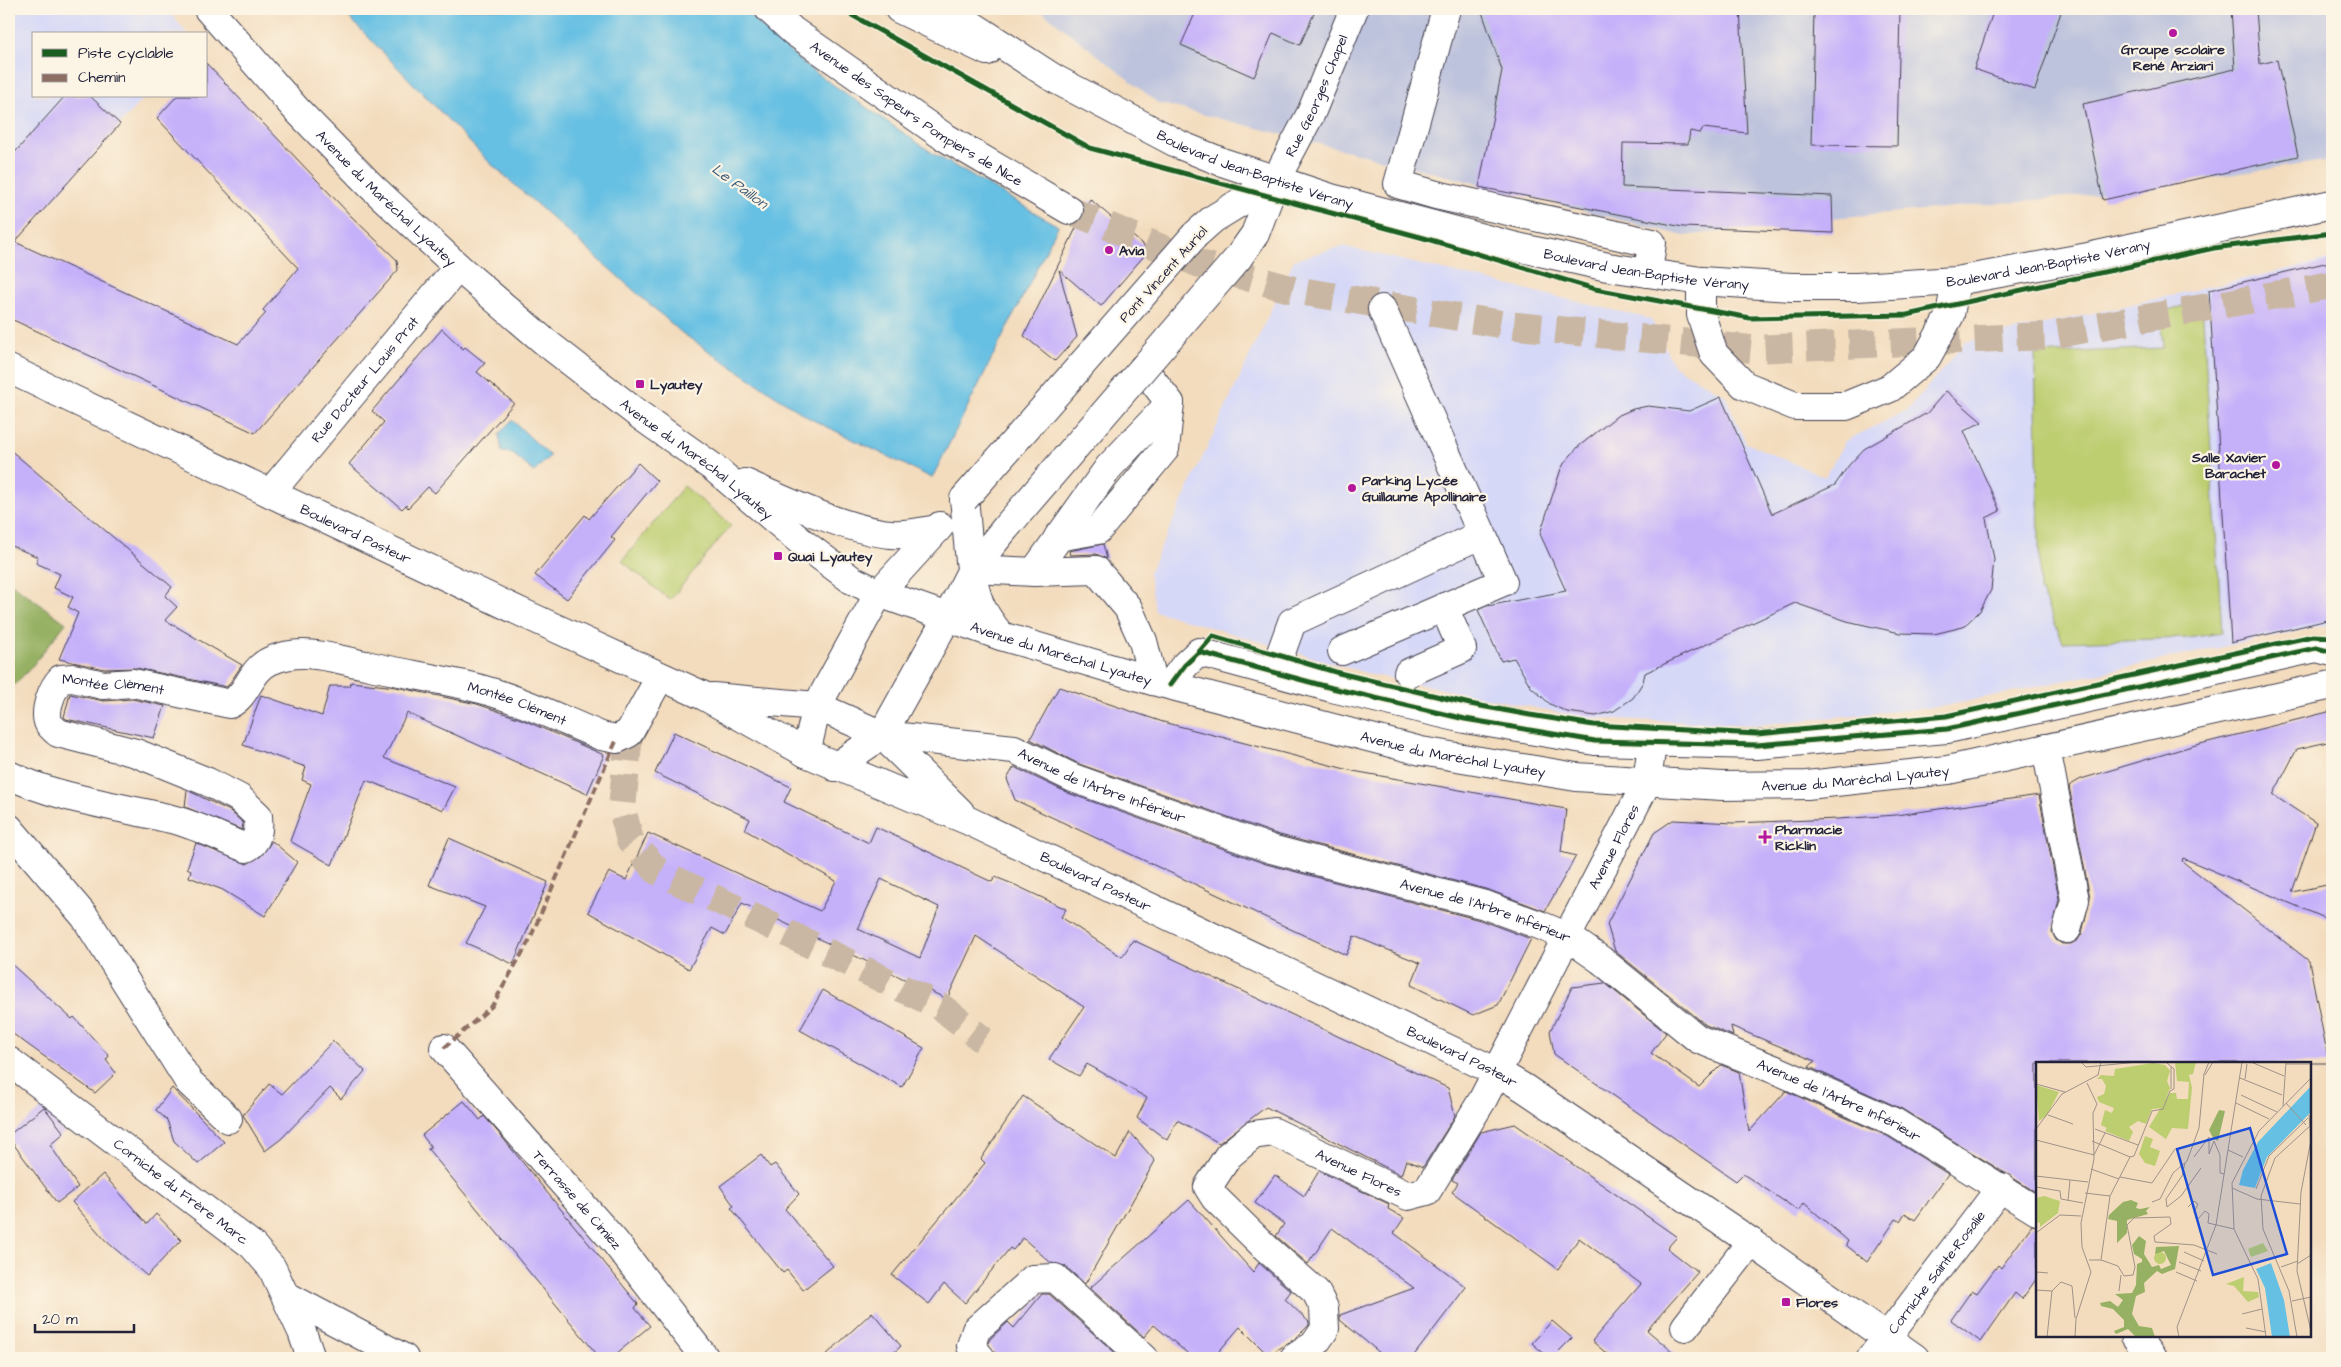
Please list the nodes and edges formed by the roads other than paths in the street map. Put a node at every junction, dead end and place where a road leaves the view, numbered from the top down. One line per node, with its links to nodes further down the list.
1 (208, 9): 13 (street, Avenue du Maréchal Lyautey)
2 (769, 9): 12 (street, Avenue des Sapeurs Pompiers de Nice)
3 (899, 9): 9 (street)
4 (947, 9): 8 (street, Boulevard Jean-Baptiste Vérany)
5 (963, 9): 8 (street, Boulevard Jean-Baptiste Vérany)
6 (1354, 9): 10 (street, Rue Georges Chapel)
7 (1446, 9): 14 (street)
8 (996, 39): 9 (street, Boulevard Jean-Baptiste Vérany)
9 (1055, 79): 10 (street, Boulevard Jean-Baptiste Vérany)
10 (1275, 181): 14 (street, Boulevard Jean-Baptiste Vérany); 19 (street, bridge); 22 (street, Pont Vincent Auriol, bridge)
11 (2332, 204): 16 (street, Boulevard Jean-Baptiste Vérany)
12 (1069, 210)
13 (458, 267): 20 (street, Avenue du Maréchal Lyautey); 21 (street, Rue Docteur Louis Prat)
14 (1648, 273): 15 (street, Boulevard Jean-Baptiste Vérany)
15 (1701, 281): 16 (street, Boulevard Jean-Baptiste Vérany); 16 (street)
16 (1956, 282)
17 (1382, 309): 24 (street)
18 (9, 368): 21 (street, Boulevard Pasteur)
19 (1143, 368): 25 (street, bridge); 26 (street)
20 (714, 468): 23 (street); 27 (street, Avenue du Maréchal Lyautey)
21 (270, 493): 35 (street, Boulevard Pasteur)
22 (960, 504): 23 (street, Pont Vincent Auriol); 25 (street)
23 (937, 529): 27 (street, Pont Vincent Auriol)
24 (1482, 534): 28 (street); 33 (street)
25 (972, 569): 26 (street); 29 (street); 30 (street)
26 (1034, 572): 36 (street)
27 (879, 593): 29 (street, Avenue du Maréchal Lyautey); 39 (street, Pont Vincent Auriol)
28 (1444, 607): 31 (street); 34 (street)
29 (947, 618): 30 (street, Avenue du Maréchal Lyautey); 40 (street)
30 (1002, 636): 36 (street, Avenue du Maréchal Lyautey)
31 (1342, 651)
32 (2332, 652): 41 (street)
33 (1274, 672): 36 (street); 41 (street)
34 (1408, 673)
35 (660, 677): 38 (street, Boulevard Pasteur); 45 (street, Montée Clément)
36 (1161, 683): 46 (street, Avenue du Maréchal Lyautey)
37 (2332, 685): 42 (street, Avenue du Maréchal Lyautey)
38 (704, 696): 39 (street, Boulevard Pasteur); 43 (street, Boulevard Pasteur)
39 (817, 706): 40 (street, Boulevard Pasteur); 43 (street, Pont Vincent Auriol)
40 (882, 735): 44 (street); 47 (street, Boulevard Pasteur); 50 (street, Avenue de l'Arbre Inférieur)
41 (1652, 744): 46 (street, Avenue Flores)
42 (2046, 748): 46 (street, Avenue du Maréchal Lyautey); 49 (street)
43 (806, 753): 44 (street, Boulevard Pasteur)
44 (835, 767): 47 (street, Boulevard Pasteur)
45 (9, 776)
46 (1647, 782): 50 (street, Avenue Flores)
47 (969, 821): 53 (street, Boulevard Pasteur)
48 (9, 828): 54 (street)
49 (2067, 930)
50 (1568, 937): 53 (street, Avenue Flores); 55 (street, Avenue de l'Arbre Inférieur)
51 (444, 1048): 64 (street, Terrasse de Cimiez)
52 (9, 1061): 58 (street, Corniche du Frère Marc)
53 (1496, 1072): 57 (street, Boulevard Pasteur); 67 (street, Avenue Flores)
54 (228, 1119)
55 (2002, 1187): 56 (street, Avenue de l'Arbre Inférieur); 61 (street, Corniche Sainte-Rosalie)
56 (2036, 1210)
57 (1751, 1242): 59 (street); 61 (street, Boulevard Pasteur)
58 (285, 1295): 62 (street, Corniche du Frère Marc); 63 (street)
59 (1685, 1327)
60 (2136, 1337): 69 (street)
61 (1879, 1349): 68 (street, Boulevard Pasteur)
62 (311, 1358)
63 (404, 1358)
64 (705, 1358)
65 (981, 1358): 66 (street)
66 (1144, 1358)
67 (1294, 1358)
68 (1914, 1358)
69 (2152, 1358)

